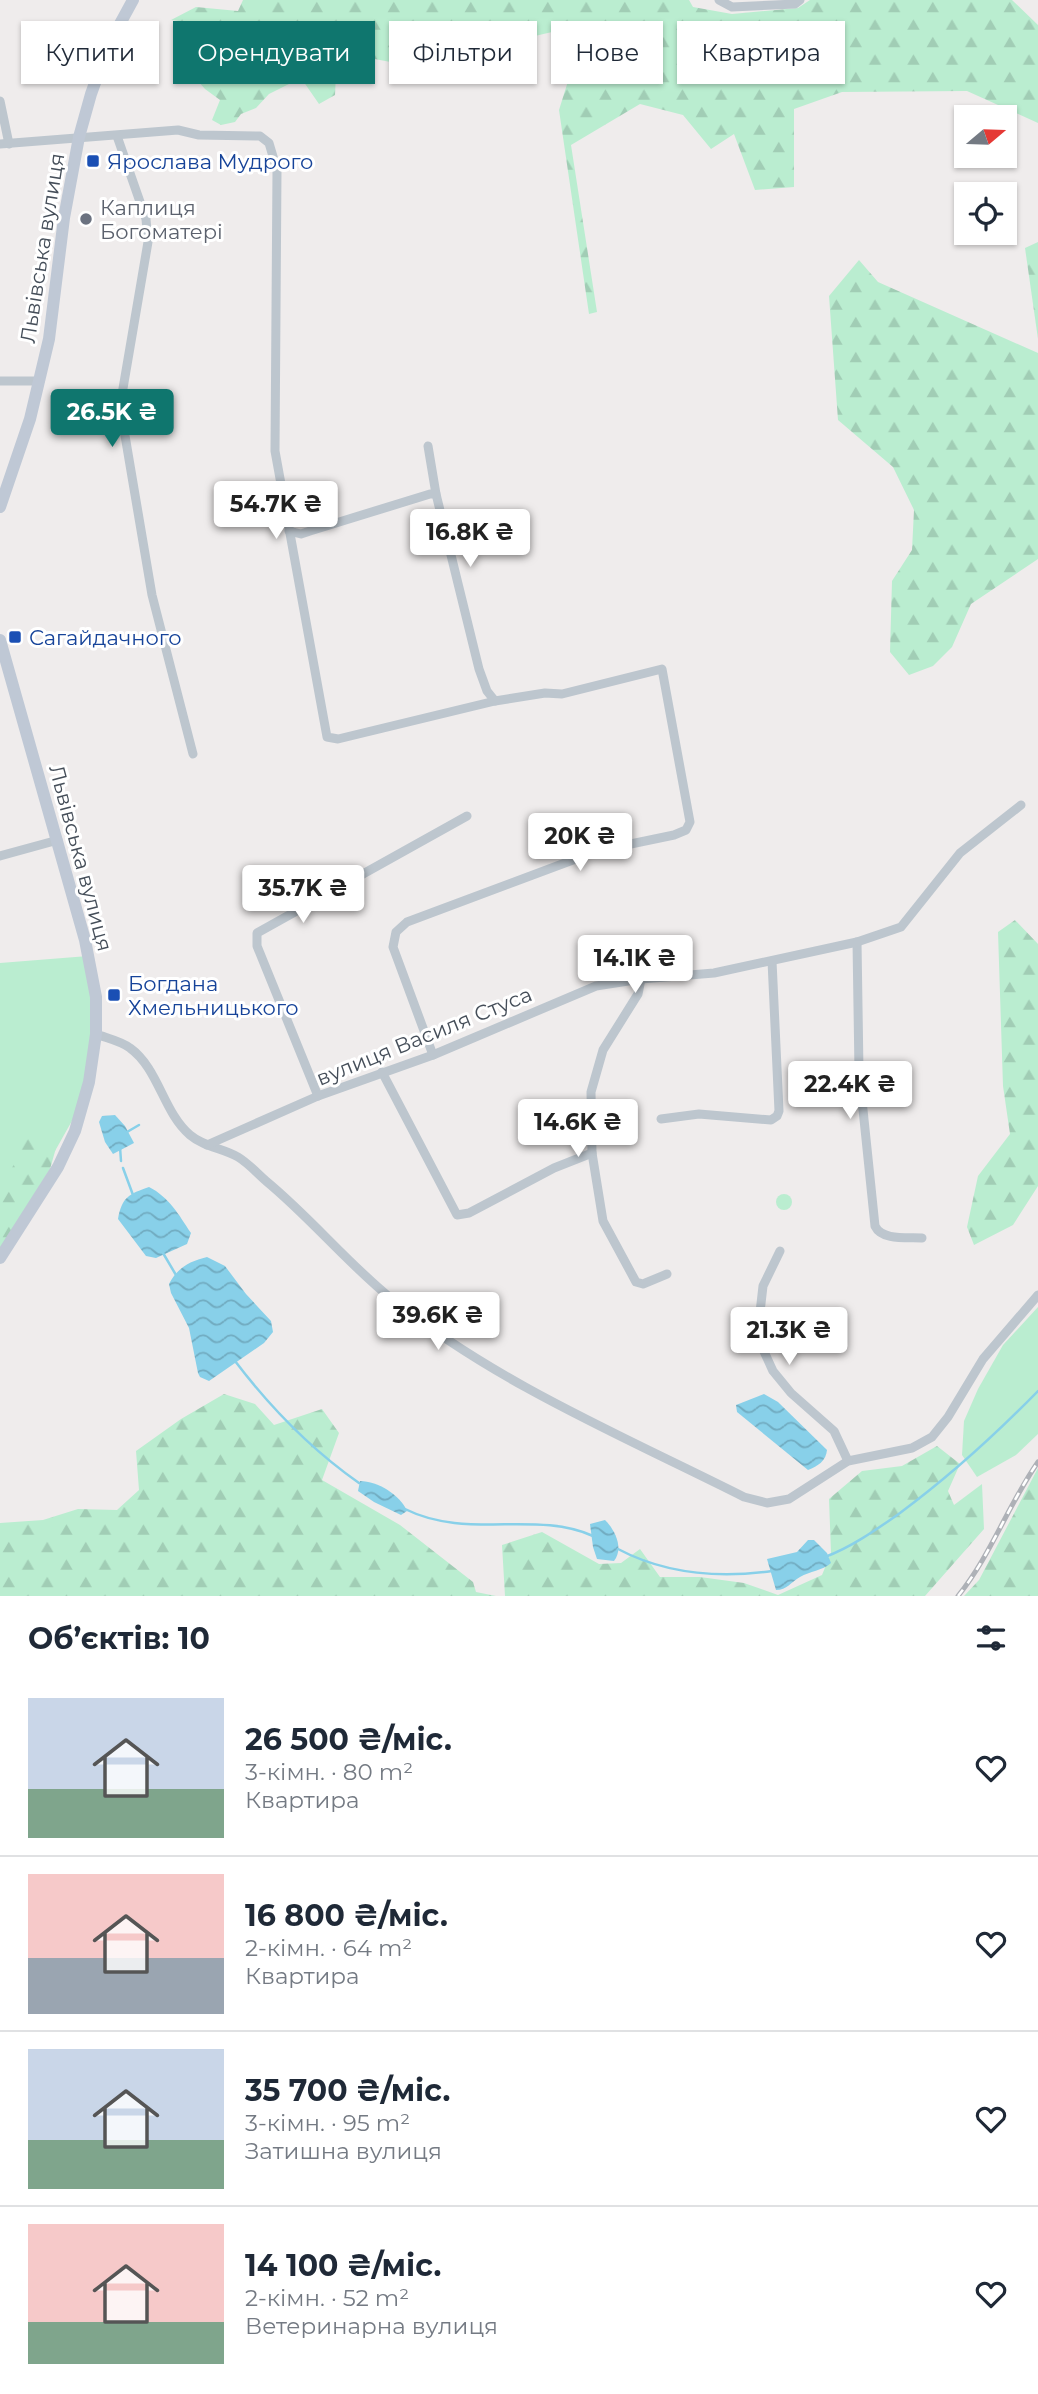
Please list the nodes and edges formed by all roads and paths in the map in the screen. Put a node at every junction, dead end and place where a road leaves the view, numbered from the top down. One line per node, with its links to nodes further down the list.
1 (133, 0): 6 (main road, Львівська вулиця)
2 (719, 0): 3 (street)
3 (800, 0)
4 (0, 101): 7 (street)
5 (117, 136): 6 (street); 13 (street); 16 (street)
6 (79, 137): 7 (street); 9 (main road, Львівська вулиця)
7 (5, 144)
8 (0, 381): 9 (street)
9 (40, 382): 12 (main road, Львівська вулиця)
10 (428, 446): 11 (street)
11 (436, 494): 13 (street); 15 (street)
12 (0, 506)
13 (289, 531): 15 (street)
14 (0, 640): 19 (main road, Львівська вулиця)
15 (495, 701): 25 (street)
16 (193, 754)
17 (1021, 805): 21 (street, вулиця Василя Стуса)
18 (467, 816): 27 (street)
19 (58, 840): 20 (street); 24 (main road, Львівська вулиця)
20 (0, 856)
21 (857, 942): 22 (street, вулиця Василя Стуса); 31 (street)
22 (772, 961): 23 (street, вулиця Василя Стуса); 28 (street)
23 (641, 979): 25 (street, вулиця Василя Стуса); 30 (street)
24 (96, 1034): 29 (street); 33 (main road, Львівська вулиця)
25 (433, 1055): 26 (street, вулиця Василя Стуса)
26 (382, 1072): 27 (street, вулиця Василя Стуса); 30 (street)
27 (318, 1096): 29 (street, вулиця Василя Стуса)
28 (661, 1119)
29 (207, 1145): 36 (street)
30 (592, 1153): 34 (street)
31 (922, 1238)
32 (780, 1251): 36 (street)
33 (0, 1258)
34 (667, 1274)
35 (1038, 1295): 36 (street)
36 (848, 1461)

